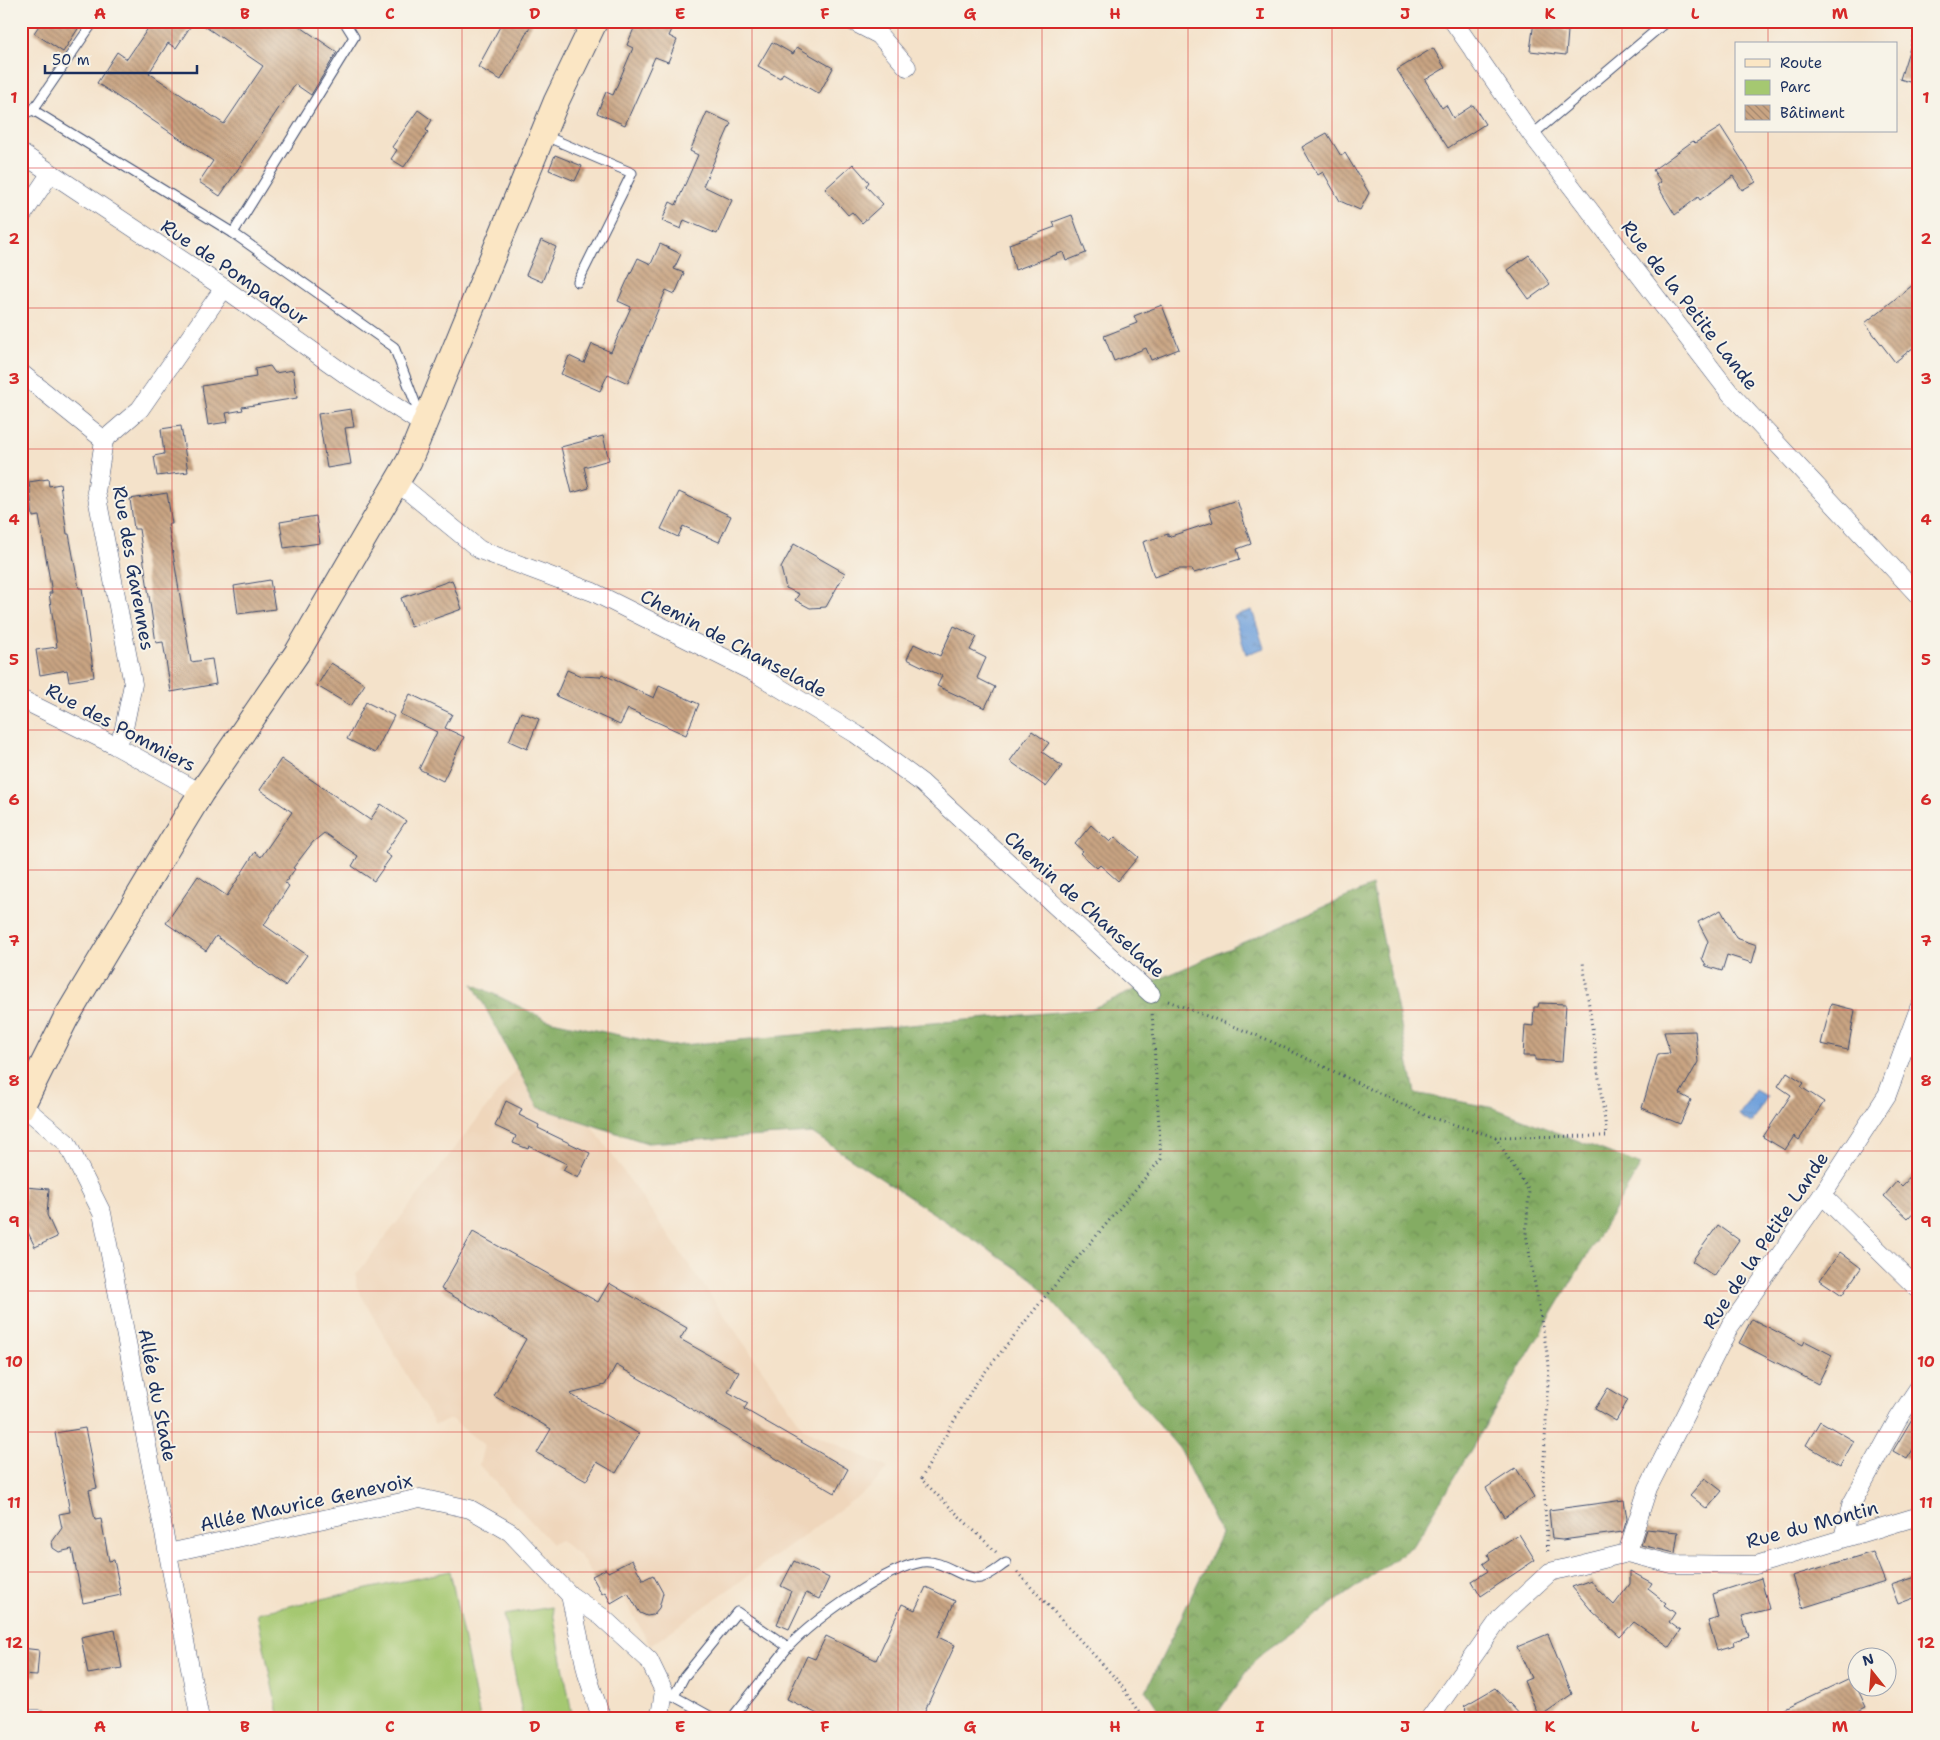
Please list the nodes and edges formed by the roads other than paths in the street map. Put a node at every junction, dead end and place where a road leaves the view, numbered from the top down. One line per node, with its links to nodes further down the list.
1 (94, 21): 8 (lane)
2 (344, 21): 15 (lane)
3 (595, 21): 10 (street)
4 (852, 21): 7 (street)
5 (1453, 21): 11 (street, Rue de la Petite Lande)
6 (1668, 21): 11 (lane)
7 (907, 67)
8 (33, 110): 9 (lane); 15 (lane)
9 (21, 115)
10 (543, 134): 16 (lane); 19 (street)
11 (1532, 135): 22 (street, Rue de la Petite Lande)
12 (21, 153): 13 (street, Rue de Pompadour)
13 (50, 174): 14 (street); 17 (street, Rue de Pompadour)
14 (21, 217)
15 (233, 233): 19 (lane)
16 (578, 282)
17 (224, 288): 19 (street, Rue de Pompadour); 20 (street)
18 (21, 373): 20 (street)
19 (424, 425): 21 (street)
20 (104, 440): 24 (street, Rue des Garennes)
21 (398, 482): 25 (street); 26 (street, Chemin de Chanselade)
22 (1919, 596)
23 (21, 699): 24 (street, Rue des Pommiers)
24 (116, 746): 25 (street, Rue des Pommiers)
25 (201, 793): 28 (street)
26 (1151, 994)
27 (1919, 1008): 29 (street, Rue de la Petite Lande)
28 (21, 1108): 34 (street, Allée du Stade)
29 (1822, 1195): 30 (street); 35 (street, Rue de la Petite Lande)
30 (1919, 1290)
31 (1919, 1387): 33 (street)
32 (1919, 1516): 33 (street, Rue du Montin)
33 (1843, 1538): 35 (street, Rue du Montin)
34 (168, 1553): 37 (street, Allée Maurice Genevoix); 43 (street, Allée du Stade)
35 (1626, 1553): 47 (street, Rue du Montin)
36 (1006, 1562): 38 (lane)
37 (570, 1595): 39 (street, Allée Maurice Genevoix); 40 (street)
38 (788, 1647): 39 (lane); 46 (lane)
39 (669, 1694): 44 (street); 45 (lane)
40 (602, 1717)
41 (21, 1718): 42 (street)
42 (38, 1719)
43 (200, 1719)
44 (655, 1719)
45 (716, 1719)
46 (731, 1719)
47 (1430, 1719)

